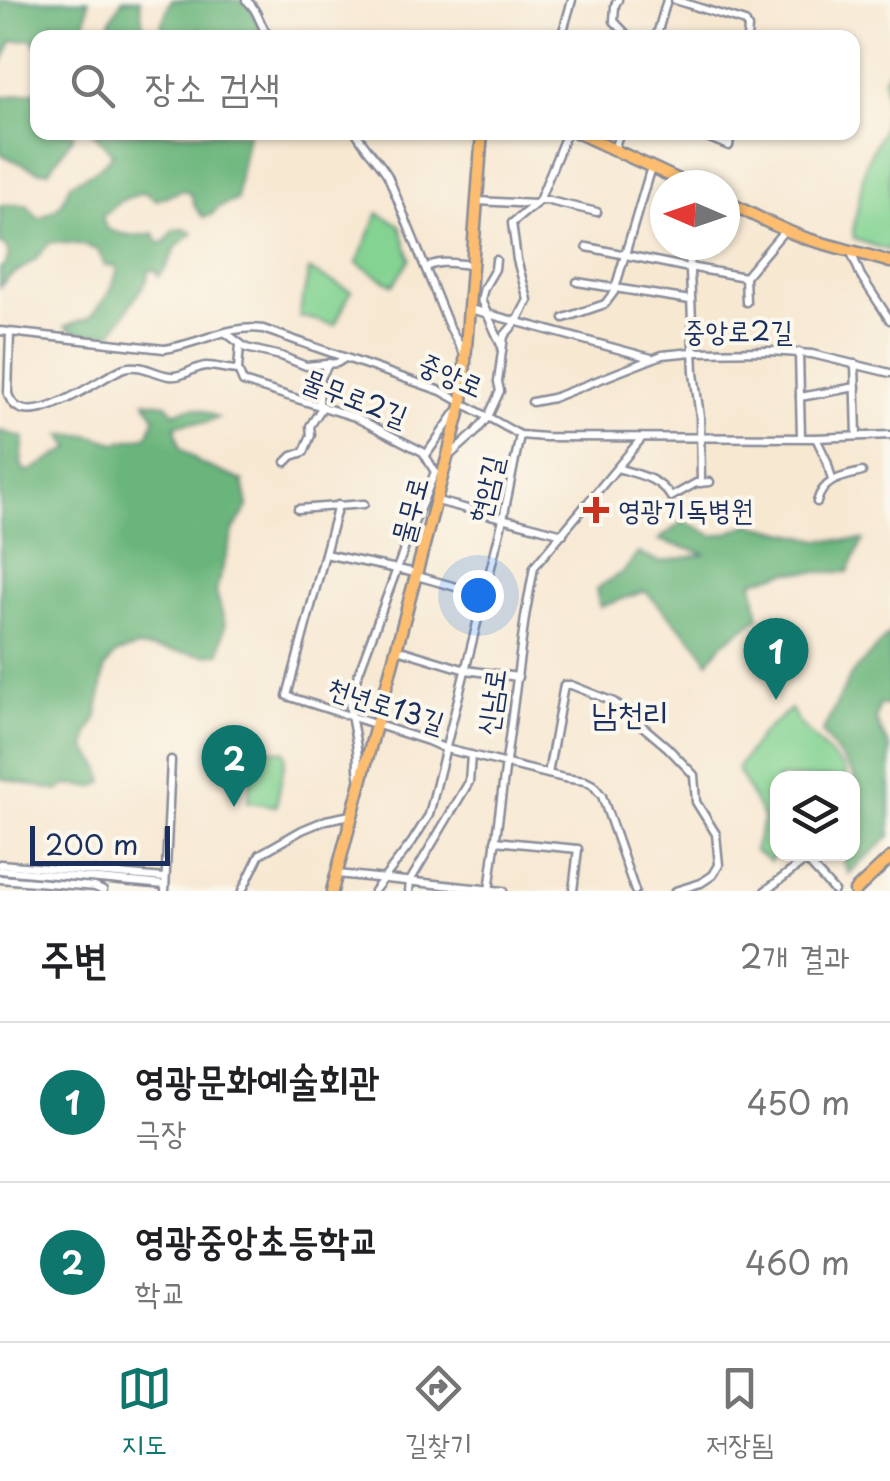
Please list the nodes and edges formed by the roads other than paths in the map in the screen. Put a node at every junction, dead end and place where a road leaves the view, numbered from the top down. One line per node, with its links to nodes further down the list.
1 (246, 0): 5 (street)
2 (572, 0): 6 (street)
3 (618, 0): 7 (street)
4 (671, 0): 8 (street); 9 (street)
5 (264, 30)
6 (563, 30)
7 (622, 30)
8 (659, 30)
9 (748, 30)
10 (360, 140): 31 (street)
11 (481, 140): 18 (main road, 물무로)
12 (564, 140): 19 (street)
13 (593, 140): 15 (main road)
14 (617, 140): 15 (street)
15 (614, 150): 16 (main road)
16 (650, 167): 17 (main road); 25 (street)
17 (657, 170)
18 (477, 201): 19 (street); 29 (main road, 물무로)
19 (537, 203): 21 (street); 41 (street)
20 (740, 208): 22 (main road)
21 (597, 212)
22 (785, 230): 24 (main road); 32 (street)
23 (587, 246): 25 (street)
24 (849, 248): 28 (main road); 40 (street)
25 (626, 255): 30 (street); 34 (street)
26 (496, 260): 38 (street)
27 (689, 260): 30 (street)
28 (890, 262)
29 (472, 265): 31 (street); 37 (main road, 물무로)
30 (689, 267): 32 (street); 35 (street)
31 (426, 268): 49 (street)
32 (745, 278): 36 (street)
33 (577, 282): 34 (street)
34 (616, 288): 35 (street); 39 (street)
35 (690, 300): 47 (street)
36 (746, 302)
37 (469, 308): 38 (street); 49 (main road, 물무로)
38 (488, 313): 41 (street); 46 (street)
39 (564, 318)
40 (890, 320)
41 (517, 321): 46 (street); 51 (street)
42 (0, 331): 43 (street, 중앙로)
43 (10, 332): 44 (street, 중앙로); 54 (street)
44 (226, 333): 45 (street); 50 (street, 중앙로)
45 (240, 344): 52 (street); 54 (street)
46 (502, 346): 61 (street)
47 (694, 352): 48 (street, 중앙로2길); 51 (street, 중앙로2길); 66 (street)
48 (799, 352): 53 (street, 중앙로2길); 57 (street)
49 (466, 357): 58 (main road, 물무로)
50 (346, 358): 52 (street); 58 (street, 중앙로)
51 (652, 359): 59 (street, 중앙로2길)
52 (329, 364): 60 (street)
53 (855, 364): 55 (street, 중앙로2길); 56 (street)
54 (238, 370): 60 (street, 물무로2길)
55 (890, 374)
56 (856, 387): 57 (street); 64 (street)
57 (800, 397): 67 (street)
58 (462, 402): 61 (street, 중앙로); 69 (street); 70 (main road, 물무로)
59 (532, 402)
60 (321, 406): 69 (street, 물무로2길); 71 (street)
61 (488, 417): 62 (street, 중앙로); 70 (street)
62 (520, 434): 65 (street, 중앙로); 80 (street, 현암길)
63 (890, 435): 64 (street, 중앙로)
64 (858, 436): 68 (street, 중앙로)
65 (642, 438): 66 (street, 중앙로); 72 (street, 신남로)
66 (700, 438): 67 (street, 중앙로); 72 (street)
67 (801, 438): 68 (street, 중앙로)
68 (816, 438): 74 (street)
69 (426, 455): 83 (street, 물무로2길)
70 (447, 458): 75 (main road, 물무로)
71 (286, 462)
72 (617, 468): 81 (street, 신남로)
73 (862, 472): 74 (street)
74 (832, 480): 76 (street)
75 (436, 500): 80 (street); 84 (main road, 물무로)
76 (817, 502)
77 (364, 504): 78 (street)
78 (338, 505): 79 (street); 82 (street, 천년로13길)
79 (298, 509)
80 (503, 519): 81 (street); 85 (street, 현암길)
81 (563, 534): 88 (street, 신남로)
82 (325, 554): 83 (street); 89 (street, 천년로13길)
83 (397, 569): 84 (street); 89 (street, 물무로2길)
84 (416, 574): 85 (street); 86 (main road, 물무로)
85 (484, 595): 87 (street, 현암길)
86 (396, 649): 87 (street); 90 (main road, 물무로)
87 (466, 670): 88 (street); 91 (street, 현암길)
88 (518, 678): 94 (street, 신남로)
89 (350, 718): 90 (street, 천년로13길); 96 (street, 물무로2길)
90 (374, 726): 91 (street, 천년로13길); 96 (main road, 물무로)
91 (446, 749): 92 (street, 천년로13길); 99 (street, 현암길)
92 (470, 755): 94 (street, 천년로13길); 100 (street)
93 (171, 760): 107 (street)
94 (504, 763): 95 (street, 천년로13길); 98 (street, 신남로)
95 (548, 774): 109 (street); 120 (street, 천년로13길)
96 (362, 784): 97 (main road, 물무로)
97 (352, 815): 103 (main road, 물무로); 115 (street)
98 (495, 840): 112 (street, 신남로); 119 (street)
99 (412, 842): 100 (street); 104 (street, 현암길)
100 (426, 856): 108 (street)
101 (890, 858): 123 (main road)
102 (0, 867): 106 (street); 107 (street)
103 (336, 874): 104 (street); 116 (main road, 물무로)
104 (383, 878): 108 (street); 117 (street, 현암길)
105 (0, 879): 110 (street)
106 (122, 881): 107 (street); 114 (street)
107 (165, 885)
108 (413, 886): 112 (street)
109 (691, 888): 121 (street)
110 (78, 889): 113 (street)
111 (829, 889): 122 (street)
112 (489, 890): 118 (street)
113 (103, 891)
114 (121, 891)
115 (242, 891)
116 (332, 891)
117 (374, 891)
118 (503, 891)
119 (573, 891)
120 (634, 891)
121 (674, 891)
122 (765, 891)
123 (855, 891)

